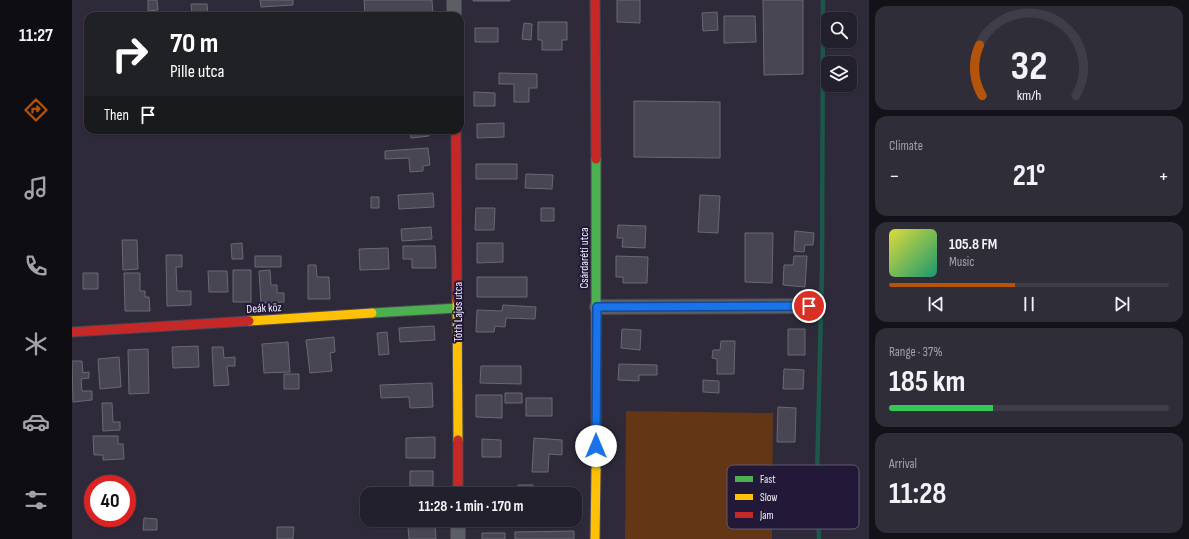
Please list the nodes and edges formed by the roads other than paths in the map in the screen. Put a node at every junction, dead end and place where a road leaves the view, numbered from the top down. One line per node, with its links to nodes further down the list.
1 (454, 0): 3 (street)
2 (595, 0): 6 (street, Csárdaréti utca)
3 (454, 12)
4 (456, 134): 7 (street, Tóth Lajos utca)
5 (809, 306): 6 (street)
6 (597, 307): 12 (street, Csárdaréti utca)
7 (458, 308): 8 (street, Deák köz); 9 (street, Tóth Lajos utca)
8 (72, 332)
9 (458, 487)
10 (458, 527): 11 (street)
11 (458, 539)
12 (595, 539)

